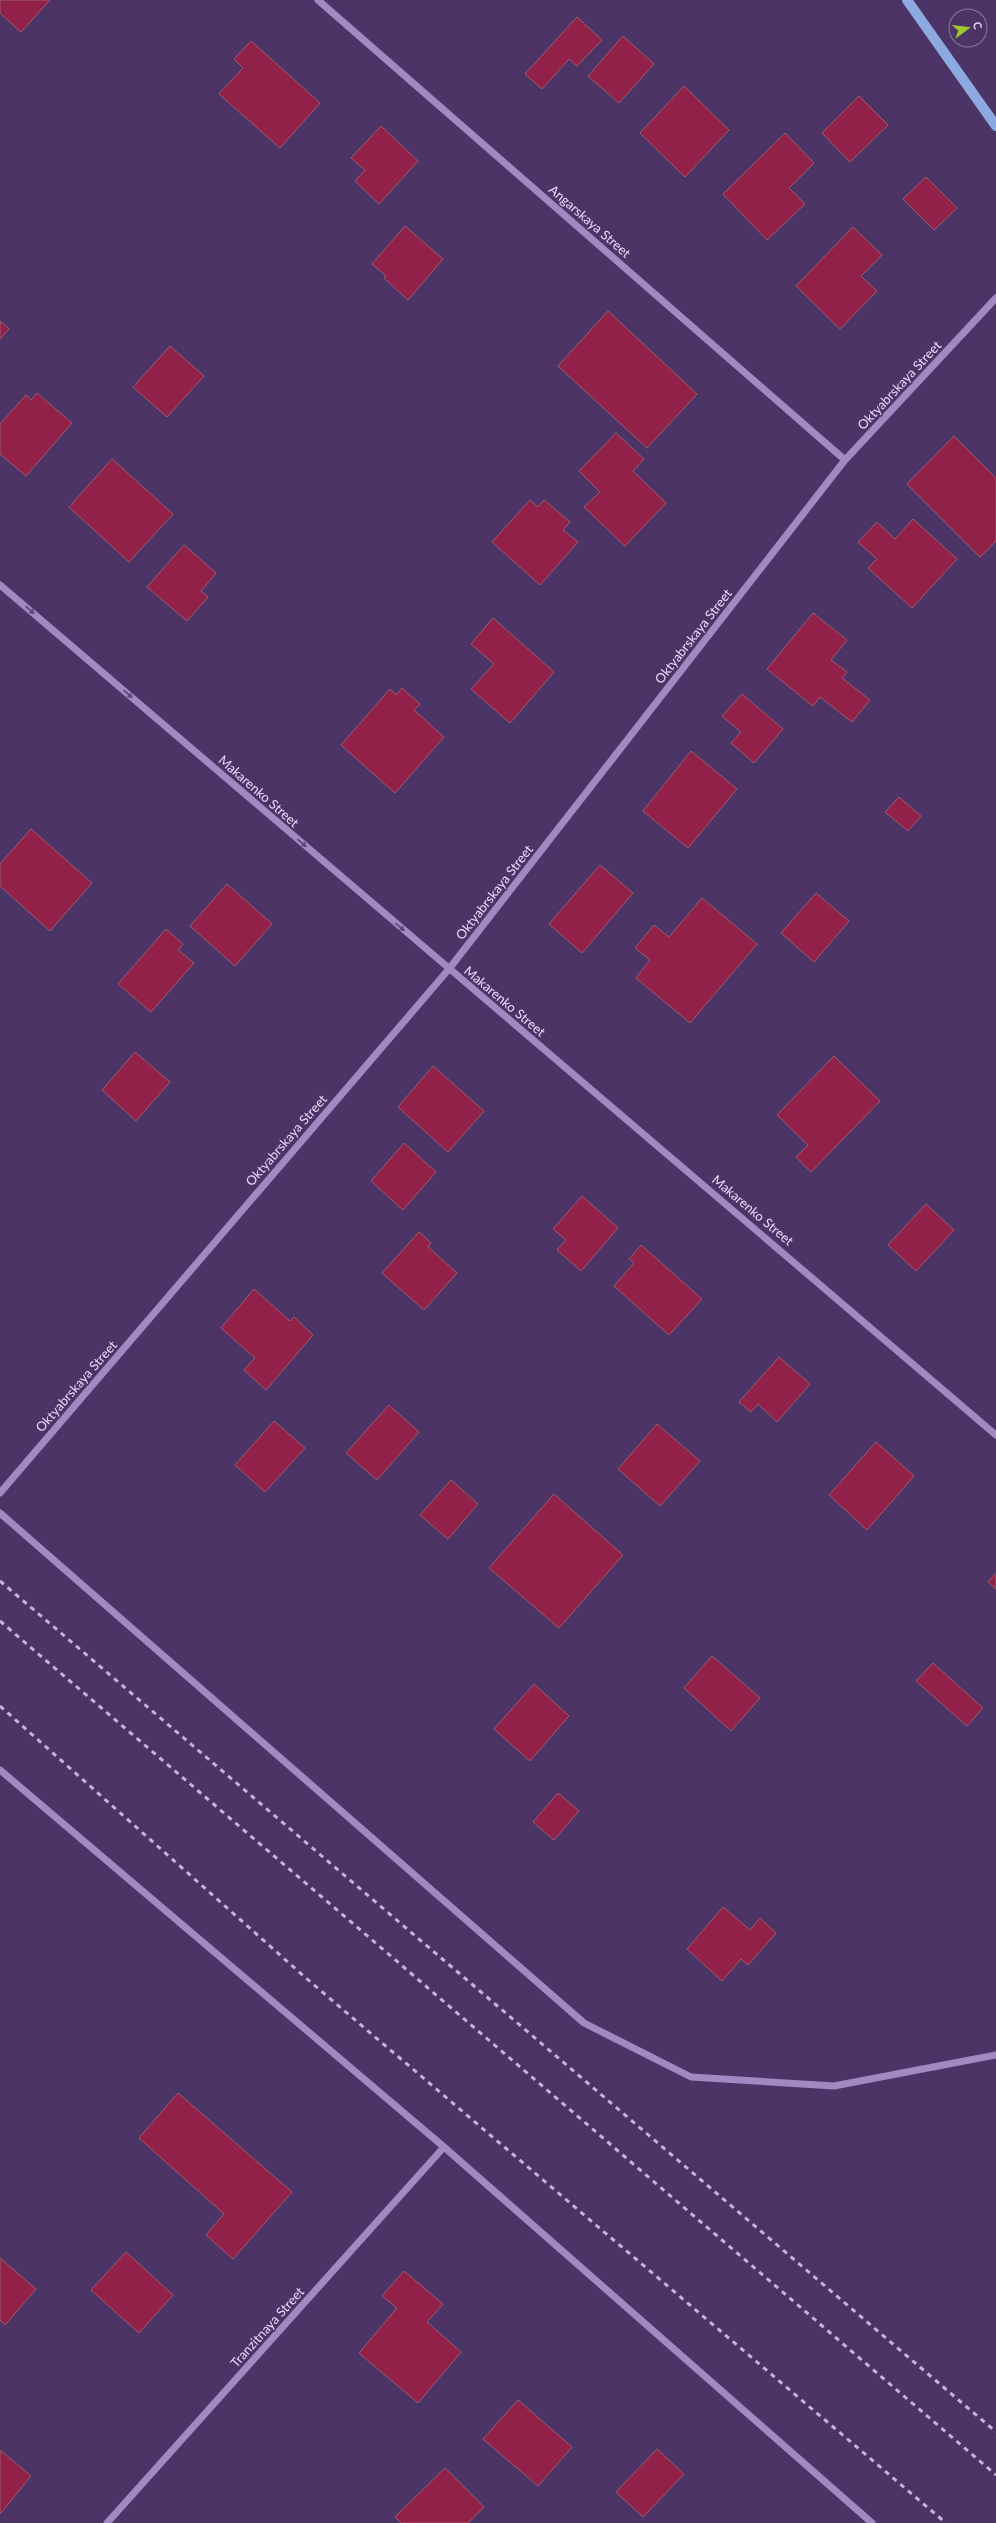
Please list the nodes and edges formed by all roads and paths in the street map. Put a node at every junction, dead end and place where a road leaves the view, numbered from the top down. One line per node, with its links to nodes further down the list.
1 (318, 0): 5 (street, Angarskaya Street)
2 (907, 0): 3 (main road)
3 (996, 126)
4 (996, 298): 5 (street, Oktyabrskaya Street)
5 (845, 460): 7 (street, Oktyabrskaya Street)
6 (0, 584): 7 (street, Makarenko Street, one-way to 7)
7 (449, 969): 8 (street, Makarenko Street); 9 (street, Oktyabrskaya Street)
8 (996, 1435)
9 (0, 1493)
10 (0, 1513): 12 (street)
11 (0, 1770): 13 (street)
12 (996, 2055)
13 (444, 2147): 14 (street, Tranzitnaya Street); 15 (street)
14 (107, 2523)
15 (872, 2523)

